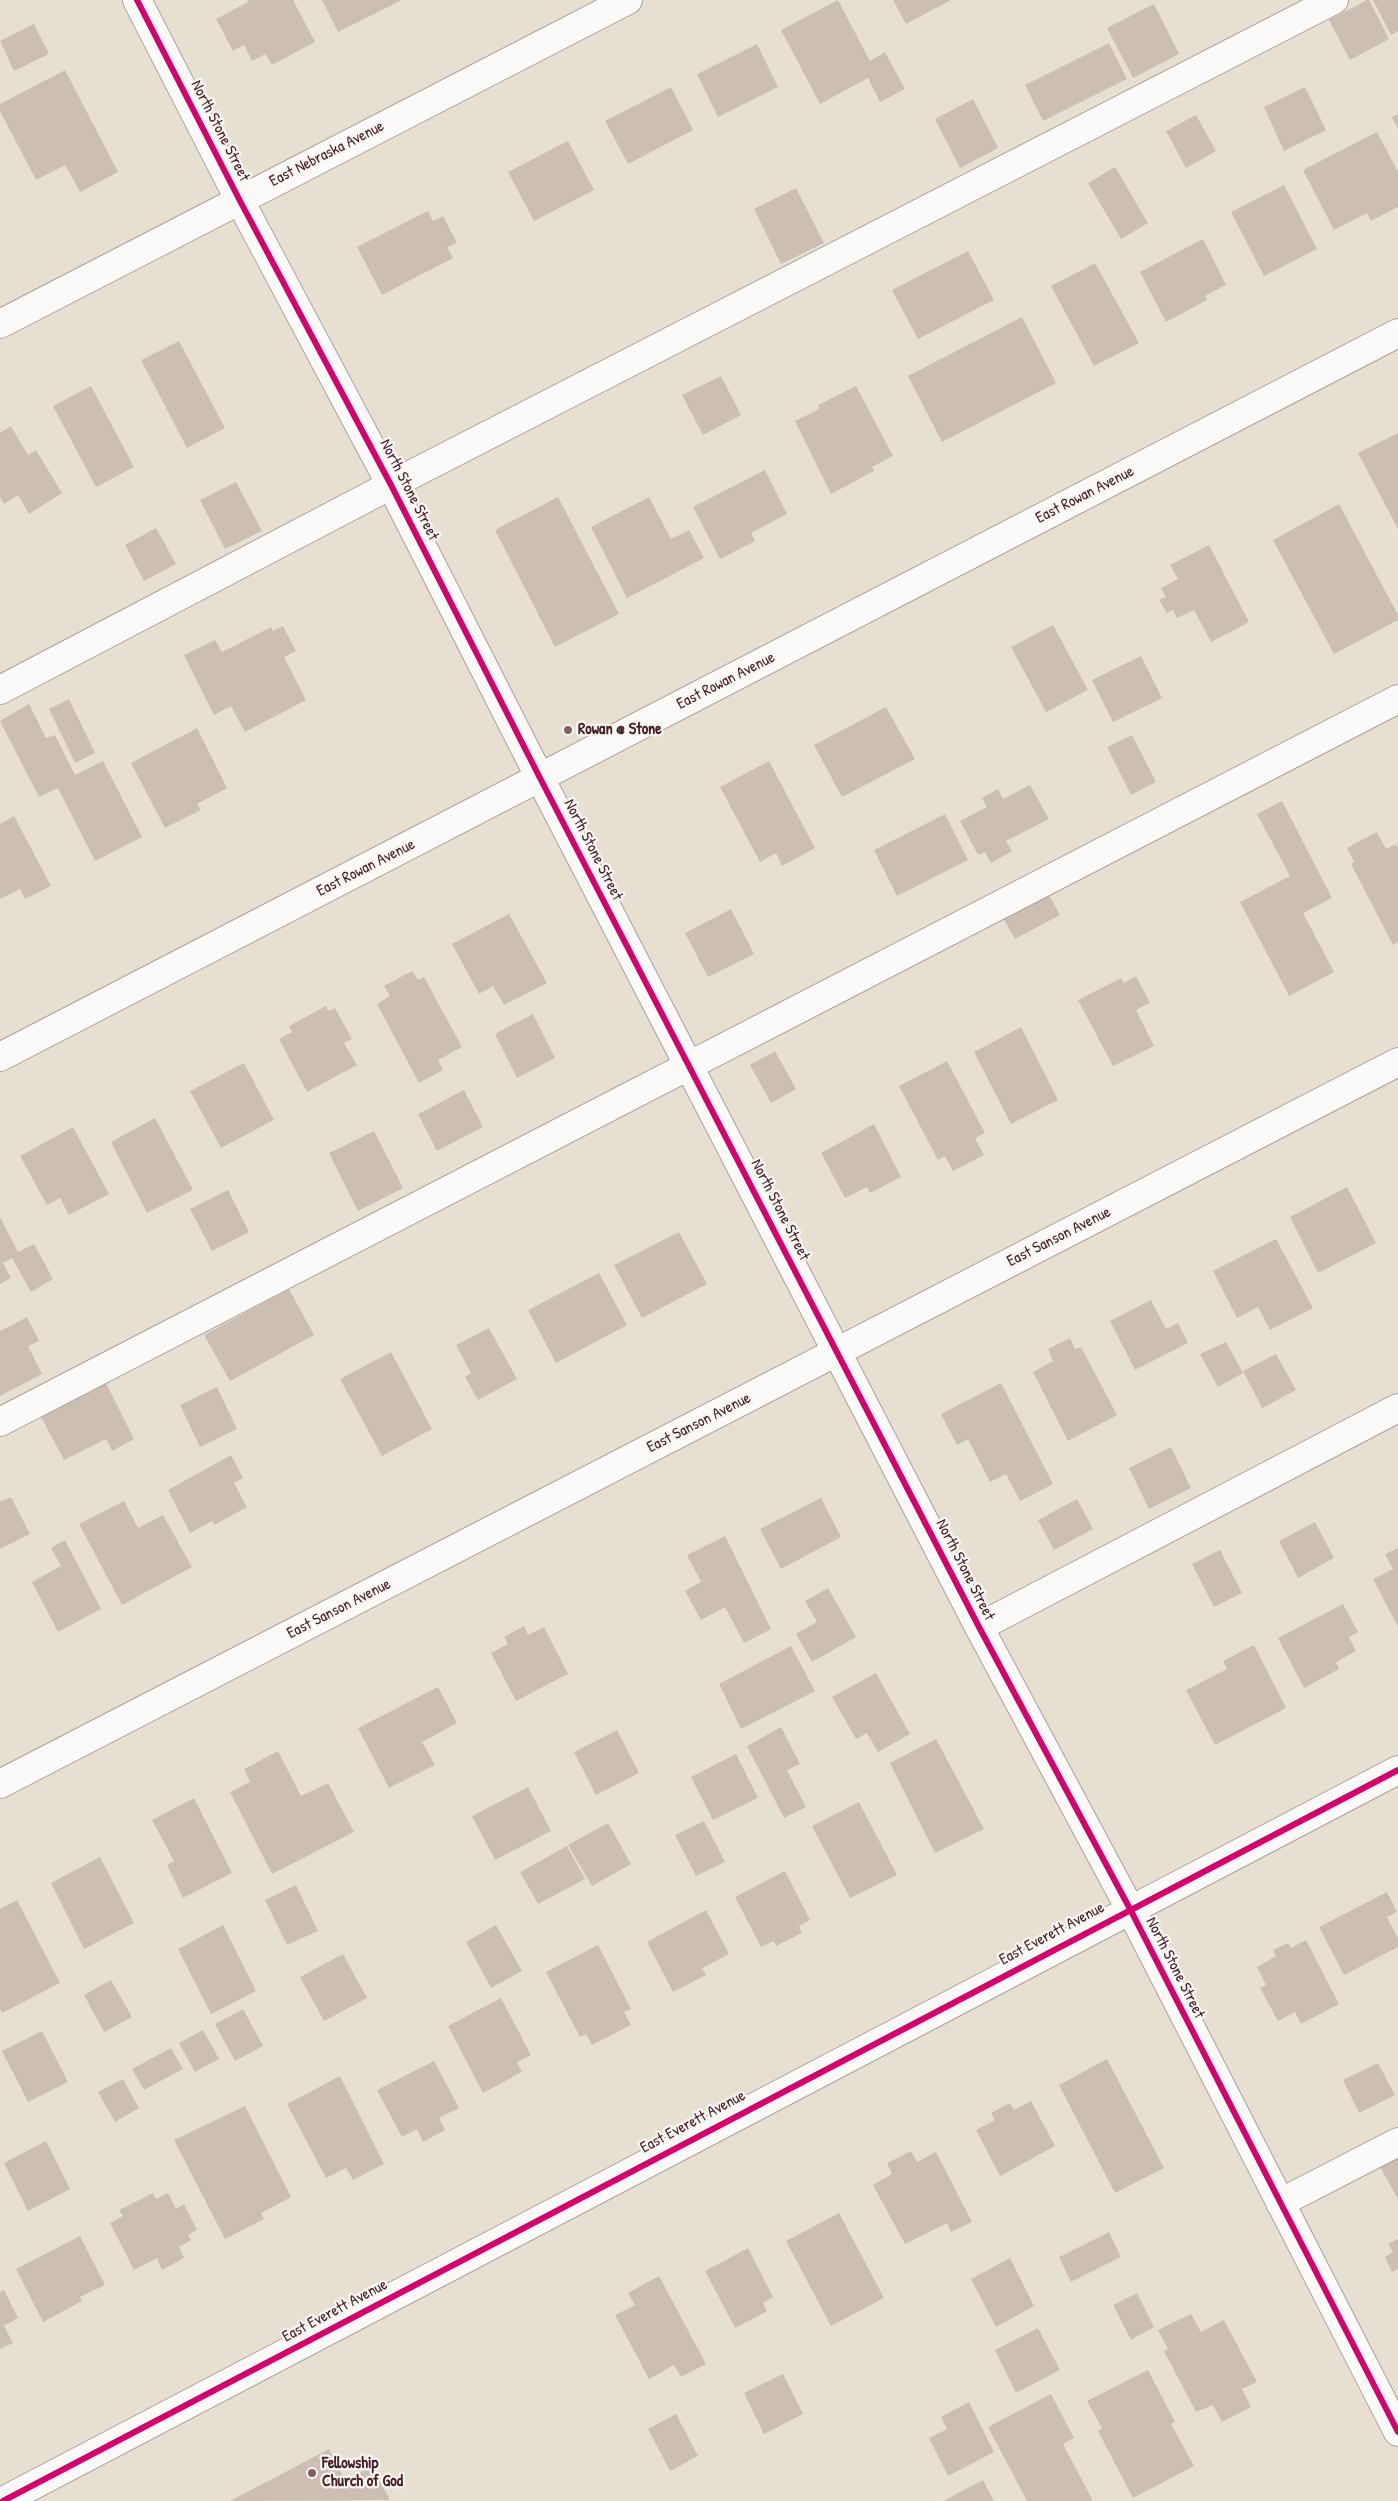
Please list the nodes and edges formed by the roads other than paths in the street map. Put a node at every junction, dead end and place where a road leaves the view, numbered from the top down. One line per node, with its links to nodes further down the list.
1 (137, 0): 4 (street, North Stone Street)
2 (628, 0): 4 (street, East Nebraska Avenue)
3 (1334, 0): 7 (street)
4 (240, 199): 5 (street, East Nebraska Avenue); 7 (street, North Stone Street)
5 (0, 324)
6 (1398, 332): 10 (street, East Rowan Avenue)
7 (391, 485): 8 (street); 10 (street, North Stone Street)
8 (0, 690)
9 (1398, 698): 13 (street)
10 (540, 778): 11 (street, East Rowan Avenue); 13 (street, North Stone Street)
11 (0, 1057)
12 (1398, 1062): 14 (street, East Sanson Avenue)
13 (690, 1066): 14 (street, North Stone Street); 16 (street)
14 (838, 1350): 17 (street, North Stone Street); 19 (street, East Sanson Avenue)
15 (1398, 1408): 17 (street)
16 (0, 1422)
17 (979, 1627): 20 (street, North Stone Street)
18 (1398, 1770): 20 (street, East Everett Avenue)
19 (0, 1784)
20 (1130, 1909): 22 (street, North Stone Street); 24 (street, East Everett Avenue)
21 (1398, 2142): 22 (street)
22 (1280, 2203): 23 (street, North Stone Street)
23 (1398, 2432)
24 (2, 2501)

